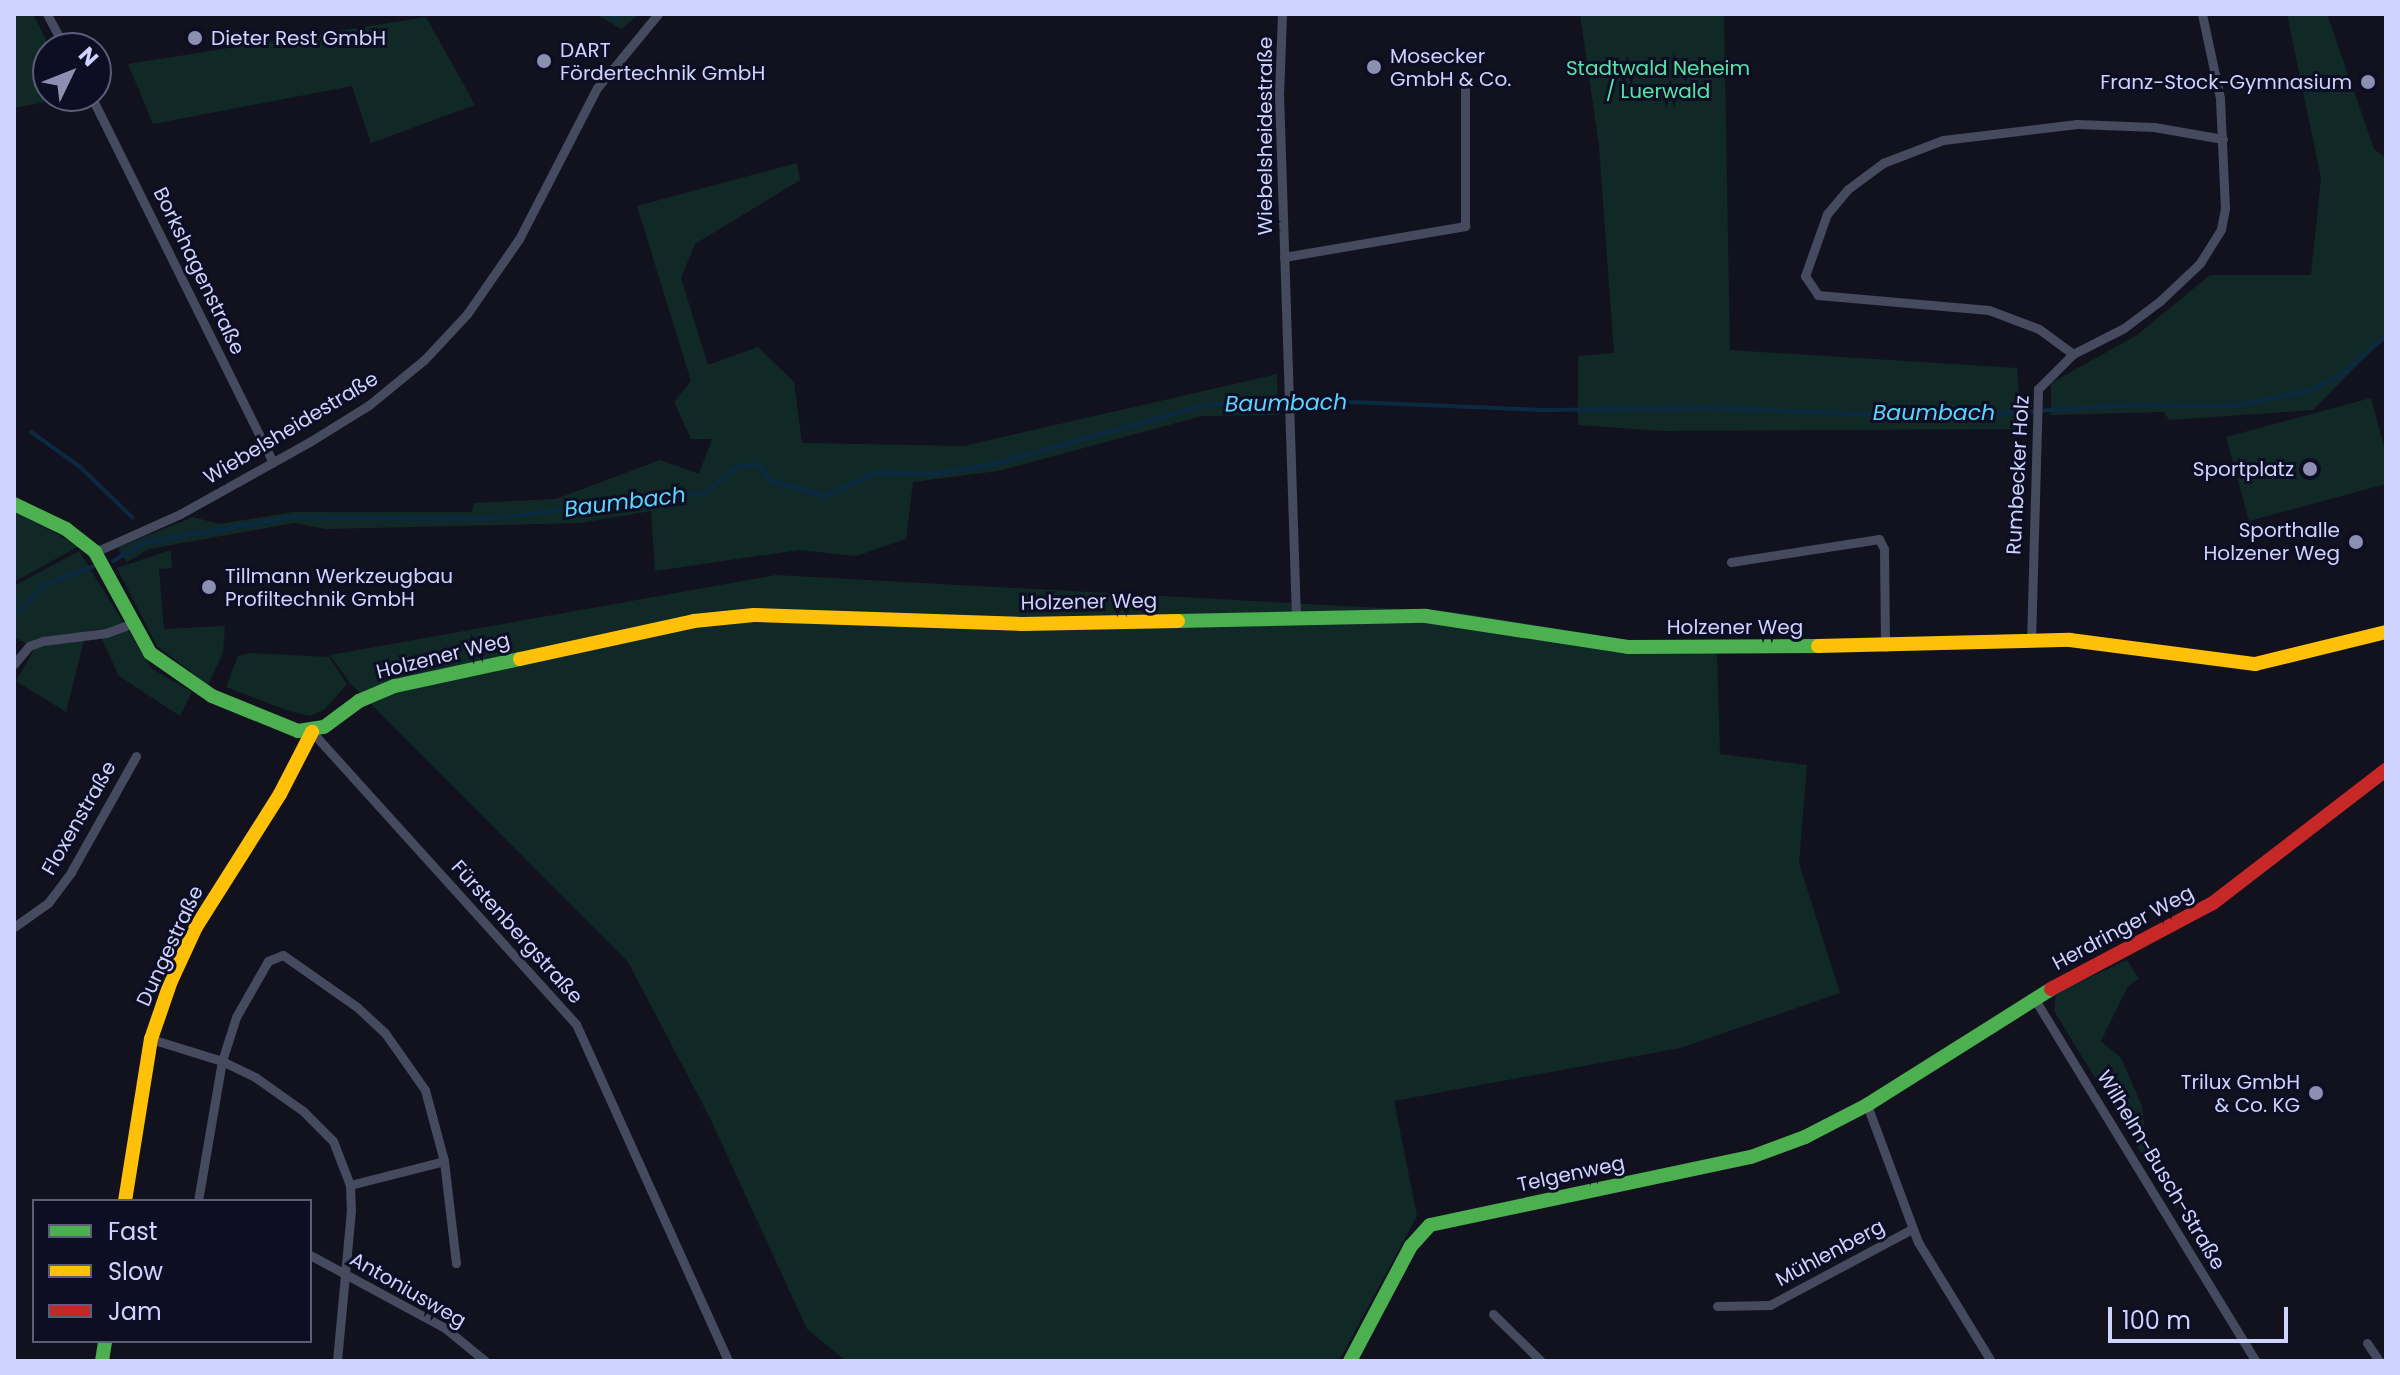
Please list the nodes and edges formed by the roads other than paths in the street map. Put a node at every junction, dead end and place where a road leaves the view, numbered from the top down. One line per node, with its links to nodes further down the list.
1 (47, 14): 5 (street)
2 (658, 14): 11 (street, Wiebelsheidestraße)
3 (1282, 14): 9 (street, Wiebelsheidestraße)
4 (2202, 14): 8 (street, Rumbecker Holz)
5 (57, 32)
6 (1465, 74): 9 (street, Wiebelsheidestraße)
7 (99, 112): 11 (street, Borkshagenstraße)
8 (2223, 139): 10 (street, Rumbecker Holz); 10 (street)
9 (1284, 257): 15 (street, Wiebelsheidestraße)
10 (2073, 354): 18 (street, Rumbecker Holz)
11 (273, 462): 13 (street, Wiebelsheidestraße)
12 (14, 504): 13 (main road)
13 (95, 552): 16 (main road)
14 (1731, 562): 19 (street)
15 (1296, 618): 19 (main road, Holzener Weg); 21 (main road, Holzener Weg)
16 (131, 624): 20 (street); 21 (main road)
17 (2386, 632): 18 (main road, Holzener Weg)
18 (2031, 642): 19 (main road, Holzener Weg)
19 (1885, 647)
20 (14, 664)
21 (312, 732): 26 (main road, Dungestraße); 42 (street, Fürstenbergstraße)
22 (136, 756): 24 (street, Floxenstraße)
23 (2386, 770): 25 (main road, Herdringer Weg)
24 (14, 927)
25 (2034, 998): 28 (main road, Herdringer Weg); 46 (street, Wilhelm-Busch-Straße)
26 (151, 1039): 27 (street); 31 (main road, Dungestraße)
27 (222, 1061): 29 (street); 30 (street); 32 (street)
28 (1867, 1105): 33 (street, Mühlenberg); 43 (main road, Telgenweg)
29 (444, 1161): 30 (street); 35 (street)
30 (350, 1185): 36 (street)
31 (125, 1199)
32 (198, 1199)
33 (1912, 1229): 37 (street, Mühlenberg); 45 (street, Mühlenberg)
34 (312, 1256): 36 (street, Antoniusweg)
35 (456, 1263)
36 (349, 1275): 40 (street); 41 (street, Antoniusweg)
37 (1717, 1306)
38 (1493, 1314): 44 (street)
39 (2367, 1343): 47 (street)
40 (337, 1361)
41 (485, 1361)
42 (728, 1361)
43 (1350, 1361)
44 (1541, 1361)
45 (1991, 1361)
46 (2256, 1361)
47 (2379, 1361)

